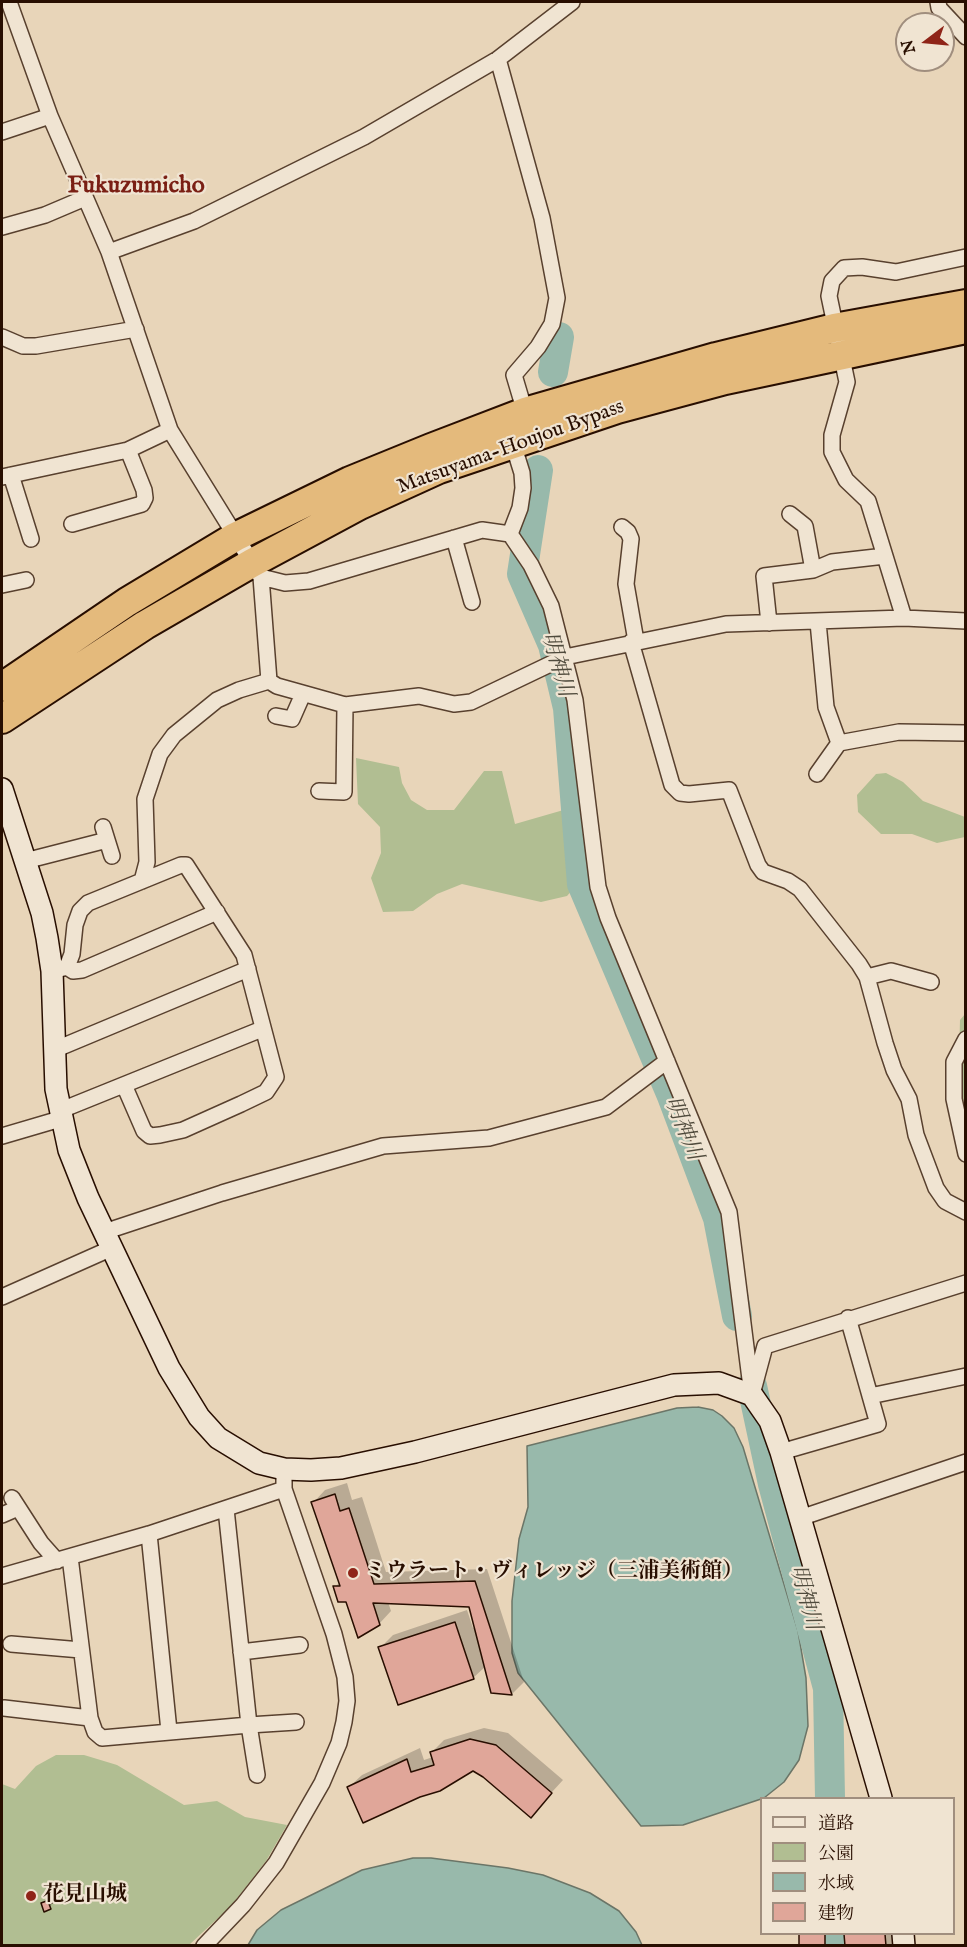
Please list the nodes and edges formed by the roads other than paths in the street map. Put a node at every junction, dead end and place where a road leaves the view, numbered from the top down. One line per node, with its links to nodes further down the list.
1 (9, 2): 6 (street)
2 (573, 2): 5 (street)
3 (939, 2): 4 (street)
4 (966, 37)
5 (498, 59): 10 (street); 18 (street)
6 (50, 116): 7 (street); 8 (street)
7 (2, 132)
8 (85, 198): 9 (street); 10 (street)
9 (2, 227)
10 (109, 252): 15 (street)
11 (966, 257): 13 (street)
12 (966, 304): 13 (highway, Matsuyama-Houjou Bypass)
13 (834, 328): 17 (street); 18 (highway, Matsuyama-Houjou Bypass)
14 (966, 329): 17 (highway, Matsuyama-Houjou Bypass)
15 (136, 330): 16 (street); 19 (street)
16 (2, 336)
17 (841, 356): 20 (highway, Matsuyama-Houjou Bypass); 30 (street)
18 (525, 412): 27 (highway, Matsuyama-Houjou Bypass)
19 (170, 430): 21 (street); 27 (street)
20 (513, 444): 26 (street); 31 (highway, Matsuyama-Houjou Bypass)
21 (128, 450): 22 (street); 24 (street)
22 (6, 476): 29 (street)
23 (790, 514): 32 (street)
24 (72, 524)
25 (621, 528): 40 (street)
26 (510, 534): 28 (street); 41 (street)
27 (235, 537): 31 (street); 43 (highway, Matsuyama-Houjou Bypass)
28 (454, 538): 31 (street); 35 (street)
29 (31, 539)
30 (885, 556): 32 (street); 36 (street)
31 (256, 570): 42 (street); 47 (highway, Matsuyama-Houjou Bypass)
32 (813, 570): 39 (street)
33 (26, 580): 34 (street)
34 (2, 585)
35 (472, 602)
36 (904, 618): 37 (street); 38 (street)
37 (966, 621)
38 (818, 622): 39 (street); 49 (street)
39 (769, 623): 40 (street)
40 (634, 641): 41 (street); 59 (street)
41 (565, 657): 45 (street); 64 (street)
42 (269, 681): 44 (street); 55 (street)
43 (2, 687)
44 (303, 694): 45 (street); 46 (street)
45 (345, 705): 52 (street)
46 (276, 716)
47 (2, 719)
48 (966, 733): 49 (street)
49 (839, 743): 50 (street)
50 (817, 774)
51 (2, 789): 54 (street)
52 (319, 791)
53 (112, 856): 54 (street)
54 (25, 861): 57 (street)
55 (141, 880): 56 (street); 57 (street)
56 (217, 912): 57 (street); 58 (street)
57 (59, 969): 63 (street)
58 (248, 969): 61 (street); 63 (street)
59 (867, 977): 60 (street); 69 (street)
60 (931, 982)
61 (262, 1029): 65 (street); 65 (street)
62 (966, 1039): 68 (street)
63 (54, 1050): 66 (street)
64 (667, 1061): 70 (street); 75 (street)
65 (124, 1085): 66 (street)
66 (60, 1115): 67 (street); 70 (street)
67 (2, 1136)
68 (966, 1154)
69 (966, 1212)
70 (108, 1240): 72 (street); 79 (street)
71 (966, 1283): 73 (street)
72 (2, 1297)
73 (848, 1318): 75 (street); 76 (street)
74 (966, 1376): 76 (street)
75 (752, 1395): 77 (street); 79 (street)
76 (870, 1396): 77 (street)
77 (781, 1452): 82 (street)
78 (966, 1462): 82 (street)
79 (284, 1479): 80 (street); 97 (street)
80 (226, 1509): 83 (street); 89 (street)
81 (2, 1515): 84 (street)
82 (800, 1518): 96 (street)
83 (148, 1534): 84 (street); 94 (street)
84 (63, 1559): 85 (street); 88 (street)
85 (2, 1576)
86 (11, 1644): 88 (street)
87 (300, 1645): 89 (street)
88 (81, 1650): 91 (street)
89 (241, 1652): 93 (street)
90 (4, 1708): 91 (street)
91 (90, 1718): 94 (street)
92 (296, 1722): 93 (street)
93 (249, 1725): 94 (street); 95 (street)
94 (169, 1731)
95 (257, 1775)
96 (881, 1797)
97 (204, 1946)

